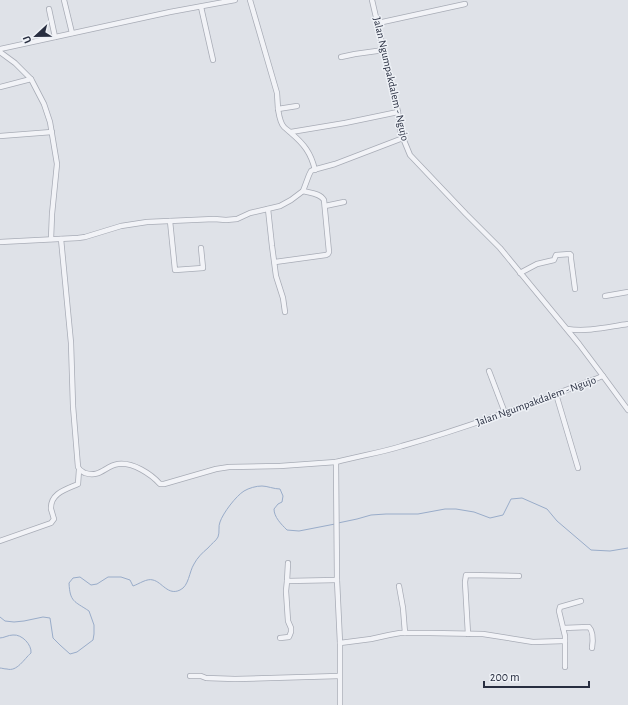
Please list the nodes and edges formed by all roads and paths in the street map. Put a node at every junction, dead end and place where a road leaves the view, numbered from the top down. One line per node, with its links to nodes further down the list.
1 (64, 0): 9 (street)
2 (235, 0): 6 (street)
3 (250, 0): 19 (street)
4 (372, 0): 8 (street, Jalan Ngumpakdalem - Ngujo)
5 (465, 4): 8 (street)
6 (201, 7): 9 (street); 15 (street)
7 (49, 9): 10 (street)
8 (378, 23): 12 (street, Jalan Ngumpakdalem - Ngujo)
9 (72, 33): 10 (street)
10 (55, 37): 11 (street)
11 (0, 49)
12 (384, 50): 14 (street); 20 (street, Jalan Ngumpakdalem - Ngujo)
13 (0, 52): 16 (street)
14 (341, 57)
15 (213, 60)
16 (32, 79): 17 (street); 21 (street)
17 (0, 87)
18 (297, 106): 19 (street)
19 (278, 109): 22 (street)
20 (398, 112): 22 (street); 24 (street, Jalan Ngumpakdalem - Ngujo)
21 (52, 132): 23 (street); 31 (street)
22 (291, 132): 25 (street)
23 (0, 136)
24 (403, 138): 25 (street); 36 (street, Jalan Ngumpakdalem - Ngujo)
25 (315, 170): 26 (street)
26 (303, 191): 28 (street); 29 (street)
27 (344, 202): 28 (street)
28 (325, 206): 35 (street)
29 (268, 208): 30 (street); 35 (street)
30 (170, 221): 32 (street); 34 (street)
31 (51, 239): 32 (street); 33 (street)
32 (61, 239): 50 (street)
33 (0, 242)
34 (201, 248)
35 (274, 262): 40 (street)
36 (520, 273): 37 (street); 42 (street, Jalan Ngumpakdalem - Ngujo)
37 (575, 288)
38 (628, 292): 39 (street)
39 (605, 296)
40 (285, 312)
41 (628, 324): 42 (street)
42 (567, 329): 44 (street, Jalan Ngumpakdalem - Ngujo)
43 (489, 372): 47 (street)
44 (603, 376): 45 (street, Jalan Ngumpakdalem - Ngujo); 46 (street)
45 (556, 394): 47 (street, Jalan Ngumpakdalem - Ngujo); 49 (street)
46 (628, 410)
47 (505, 413): 48 (street, Jalan Ngumpakdalem - Ngujo)
48 (336, 462): 50 (street, Jalan Ngumpakdalem - Ngujo); 54 (street)
49 (578, 468)
50 (80, 470): 51 (street)
51 (0, 541)
52 (288, 563): 55 (street)
53 (519, 576): 60 (street)
54 (337, 580): 55 (street); 63 (street)
55 (287, 581): 61 (street)
56 (399, 586): 59 (street)
57 (581, 601): 58 (street)
58 (563, 628): 62 (street); 64 (street)
59 (405, 633): 60 (street); 63 (street)
60 (468, 634): 62 (street)
61 (280, 638)
62 (565, 641): 65 (street)
63 (340, 643): 67 (street)
64 (592, 648)
65 (565, 667)
66 (190, 676): 67 (street)
67 (339, 676): 68 (street)
68 (340, 705)

